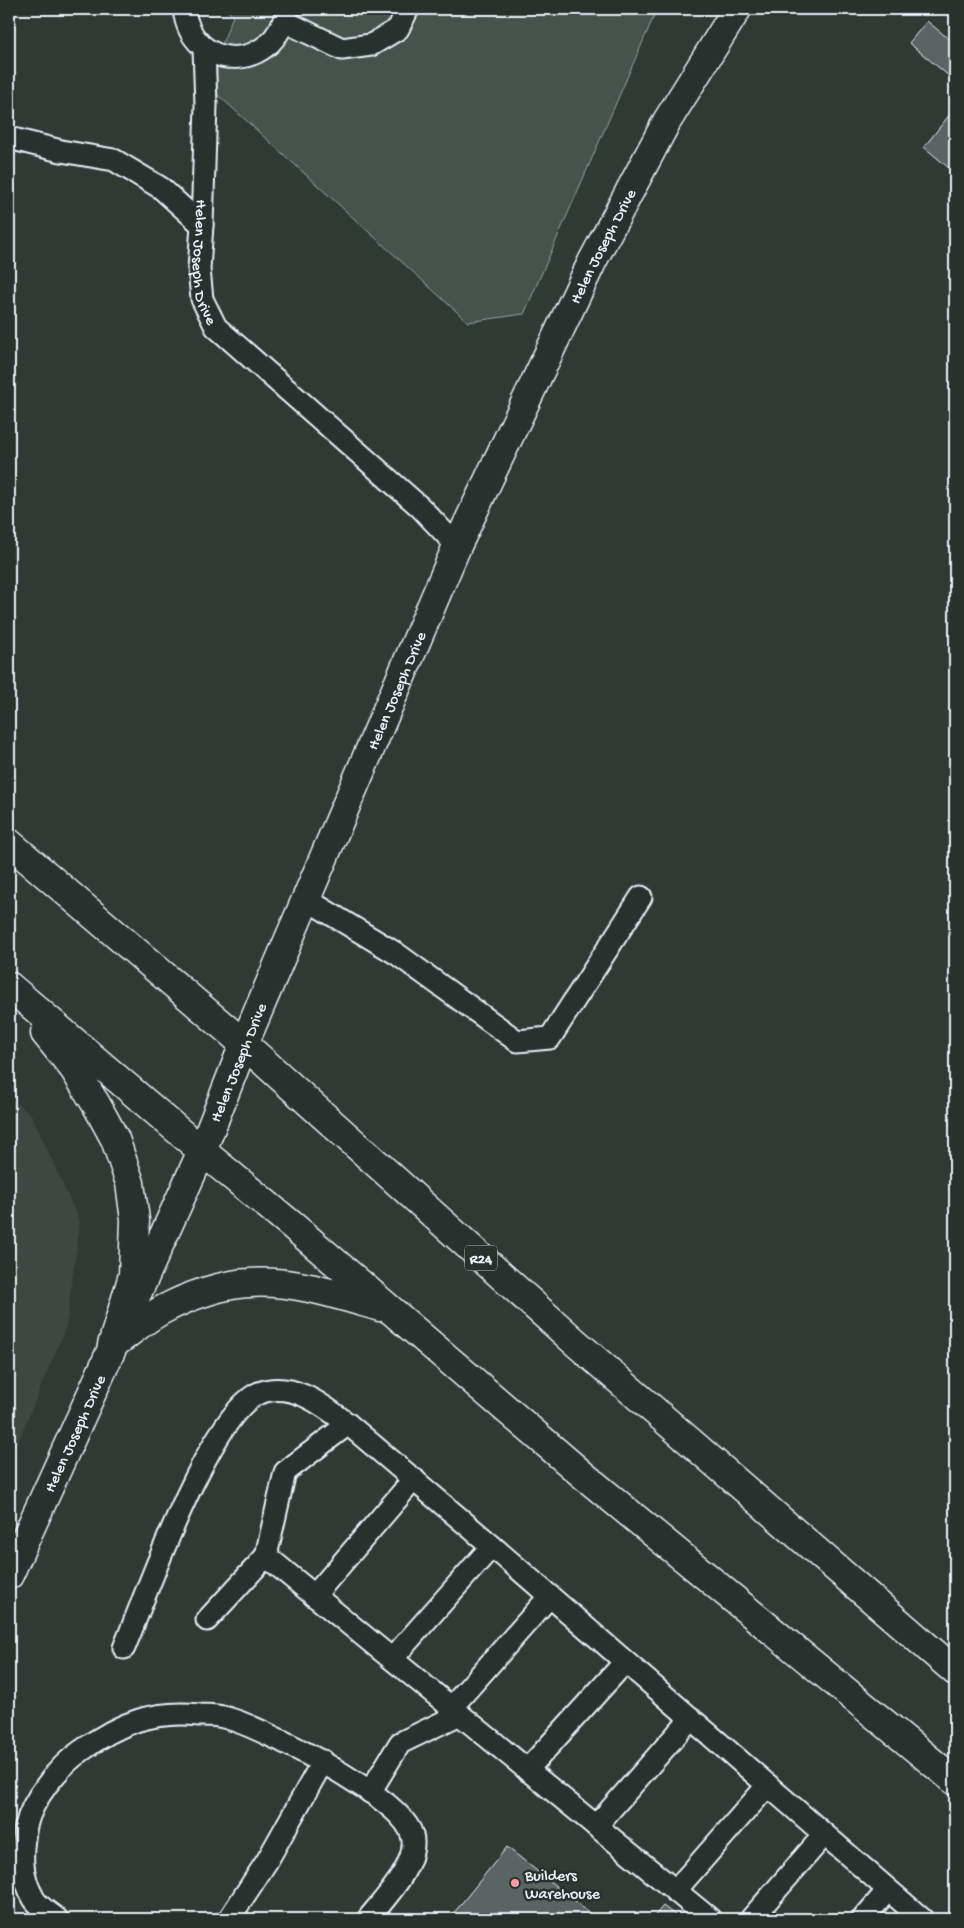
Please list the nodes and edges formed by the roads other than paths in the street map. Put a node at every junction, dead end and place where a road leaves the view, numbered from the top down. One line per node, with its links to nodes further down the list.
1 (184, 9): 5 (lane)
2 (408, 9): 4 (lane)
3 (737, 9): 8 (main road, Helen Joseph Drive)
4 (286, 15): 5 (lane)
5 (204, 48): 7 (lane, Helen Joseph Drive)
6 (9, 138): 7 (lane)
7 (202, 225): 8 (lane, Helen Joseph Drive)
8 (457, 546): 11 (main road, Helen Joseph Drive)
9 (9, 843): 13 (main road, R24)
10 (640, 897): 11 (lane)
11 (306, 899): 13 (main road, Helen Joseph Drive)
12 (9, 986): 14 (main road); 16 (main road)
13 (244, 1044): 14 (main road, Helen Joseph Drive); 28 (main road, R24)
14 (202, 1151): 15 (main road); 16 (main road, Helen Joseph Drive)
15 (389, 1310): 16 (main road); 33 (main road)
16 (112, 1345): 21 (main road, Helen Joseph Drive)
17 (348, 1424): 18 (lane); 20 (lane); 25 (lane)
18 (414, 1479): 19 (lane); 22 (lane)
19 (492, 1546): 23 (lane); 26 (lane)
20 (266, 1556): 22 (lane); 24 (lane)
21 (9, 1575)
22 (314, 1596): 26 (lane)
23 (550, 1596): 27 (lane); 29 (lane)
24 (207, 1620)
25 (124, 1648)
26 (392, 1659): 29 (lane)
27 (626, 1662): 30 (lane); 32 (lane)
28 (955, 1671)
29 (456, 1711): 32 (lane); 35 (lane)
30 (691, 1718): 34 (lane); 36 (lane)
31 (323, 1761): 35 (lane); 40 (lane); 41 (lane)
32 (527, 1770): 36 (lane)
33 (955, 1781)
34 (768, 1785): 37 (lane); 39 (lane)
35 (370, 1792): 42 (lane)
36 (596, 1826): 39 (lane)
37 (824, 1834): 38 (lane); 44 (lane)
38 (888, 1890): 45 (lane); 46 (lane)
39 (675, 1891): 43 (lane)
40 (57, 1919)
41 (229, 1919)
42 (368, 1919)
43 (710, 1919)
44 (751, 1919)
45 (863, 1919)
46 (922, 1919)

